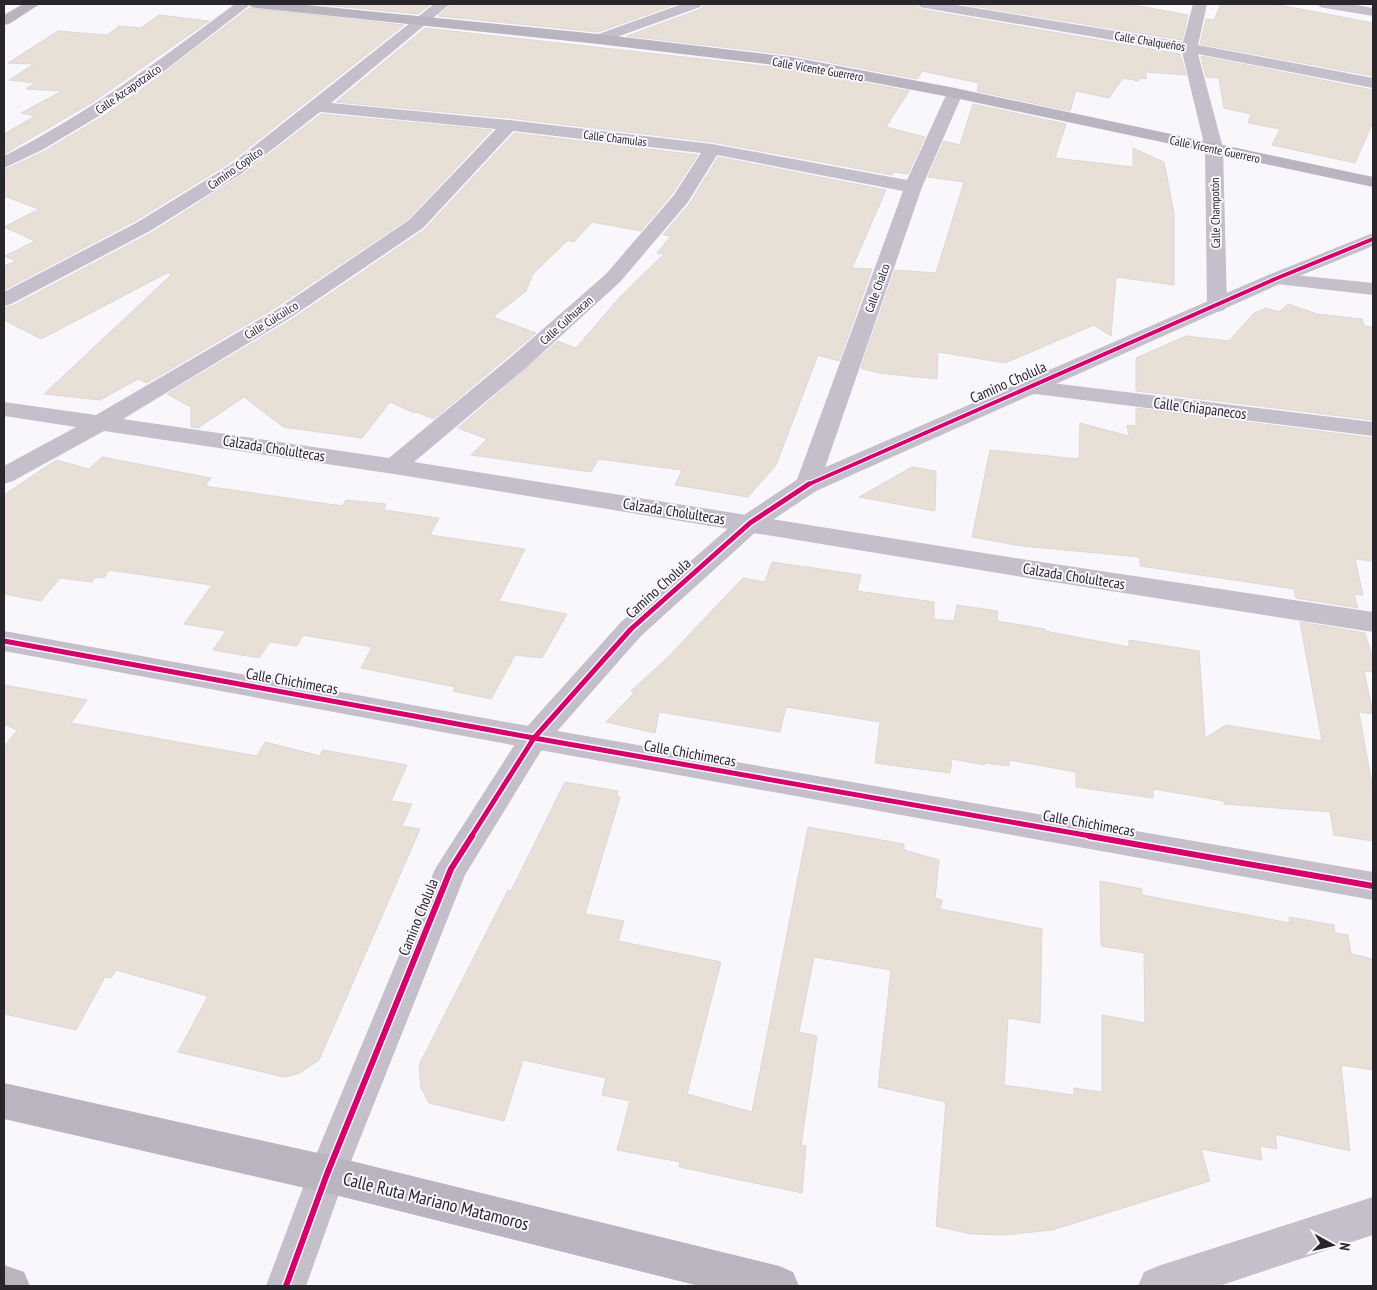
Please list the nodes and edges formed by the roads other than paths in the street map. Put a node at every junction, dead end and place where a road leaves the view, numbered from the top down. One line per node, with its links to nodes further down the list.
1 (33, 4): 11 (main road)
2 (244, 4): 20 (street, Calle Azcapotzalco)
3 (256, 4): 10 (main road, Calle Vicente Guerrero)
4 (443, 4): 10 (street, Camino Copilco)
5 (695, 4): 12 (street)
6 (925, 4): 13 (street, Calle Chalqueños)
7 (1200, 4): 13 (street, Calle Champotón)
8 (1325, 4): 9 (street)
9 (1373, 12)
10 (421, 20): 12 (main road, Calle Vicente Guerrero); 16 (street, Camino Copilco)
11 (4, 21)
12 (598, 39): 15 (main road, Calle Vicente Guerrero)
13 (1190, 48): 14 (street, Calle Chalqueños); 18 (street, Calle Champotón)
14 (1373, 83)
15 (955, 94): 18 (main road, Calle Vicente Guerrero); 22 (street, Calle Chalco)
16 (315, 106): 17 (street, Calle Chamulas); 26 (street, Camino Copilco)
17 (509, 125): 19 (street, Calle Chamulas); 30 (street, Calle Cuicuilco)
18 (1214, 148): 21 (main road, Calle Vicente Guerrero); 27 (street, Calle Champotón)
19 (712, 149): 22 (street, Calle Chamulas); 32 (street, Calle Culhuacan)
20 (4, 163)
21 (1373, 182)
22 (913, 188): 34 (street, Calle Chalco)
23 (1373, 239): 24 (street, Camino Cholula)
24 (1275, 279): 25 (street); 27 (street, Camino Cholula)
25 (1373, 289)
26 (4, 300)
27 (1217, 306): 28 (street, Camino Cholula)
28 (1027, 387): 31 (street, Calle Chiapanecos); 34 (street, Camino Cholula)
29 (4, 409): 30 (street, Calzada Cholultecas)
30 (102, 422): 32 (street, Calzada Cholultecas); 33 (street, Calle Cuicuilco)
31 (1373, 429)
32 (394, 466): 35 (street, Calzada Cholultecas)
33 (4, 476)
34 (807, 486): 35 (street, Camino Cholula)
35 (750, 523): 36 (street, Calzada Cholultecas); 38 (street, Camino Cholula)
36 (1373, 622)
37 (4, 641): 38 (street, Calle Chichimecas)
38 (534, 738): 39 (street, Calle Chichimecas); 41 (street, Camino Cholula)
39 (1373, 886)
40 (4, 1101): 41 (main road, Calle Ruta Mariano Matamoros)
41 (327, 1174): 45 (street, Camino Cholula); 46 (main road, Calle Ruta Mariano Matamoros)
42 (1373, 1216): 47 (street)
43 (4, 1285): 44 (main road)
44 (10, 1286)
45 (286, 1286)
46 (779, 1286)
47 (1158, 1286)

